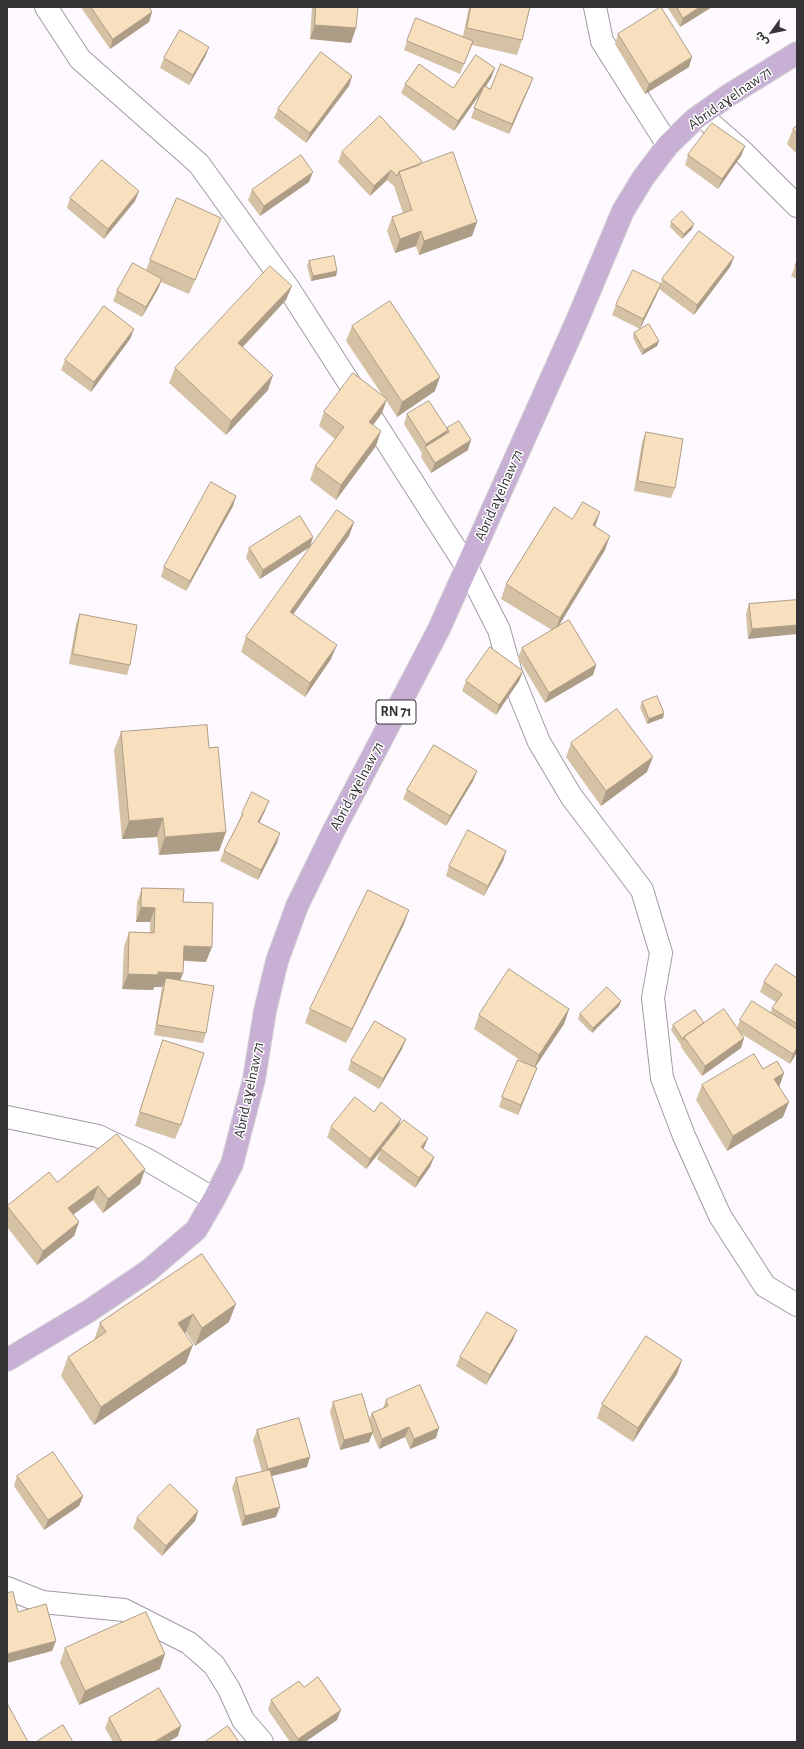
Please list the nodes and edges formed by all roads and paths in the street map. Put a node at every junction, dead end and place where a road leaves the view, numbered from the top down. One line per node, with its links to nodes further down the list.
1 (46, 7): 7 (street)
2 (595, 7): 5 (street)
3 (797, 53): 4 (main road, Abrid aɣelnaw 71 / RN 71)
4 (701, 115): 5 (main road, Abrid aɣelnaw 71 / RN 71); 6 (street)
5 (668, 145): 7 (main road, Abrid aɣelnaw 71 / RN 71)
6 (797, 206)
7 (467, 567): 9 (main road, Abrid aɣelnaw 71 / RN 71); 10 (street)
8 (7, 1117): 9 (street)
9 (214, 1199): 11 (main road, Abrid aɣelnaw 71 / RN 71)
10 (797, 1305)
11 (7, 1360)
12 (7, 1588): 13 (street)
13 (262, 1742)

